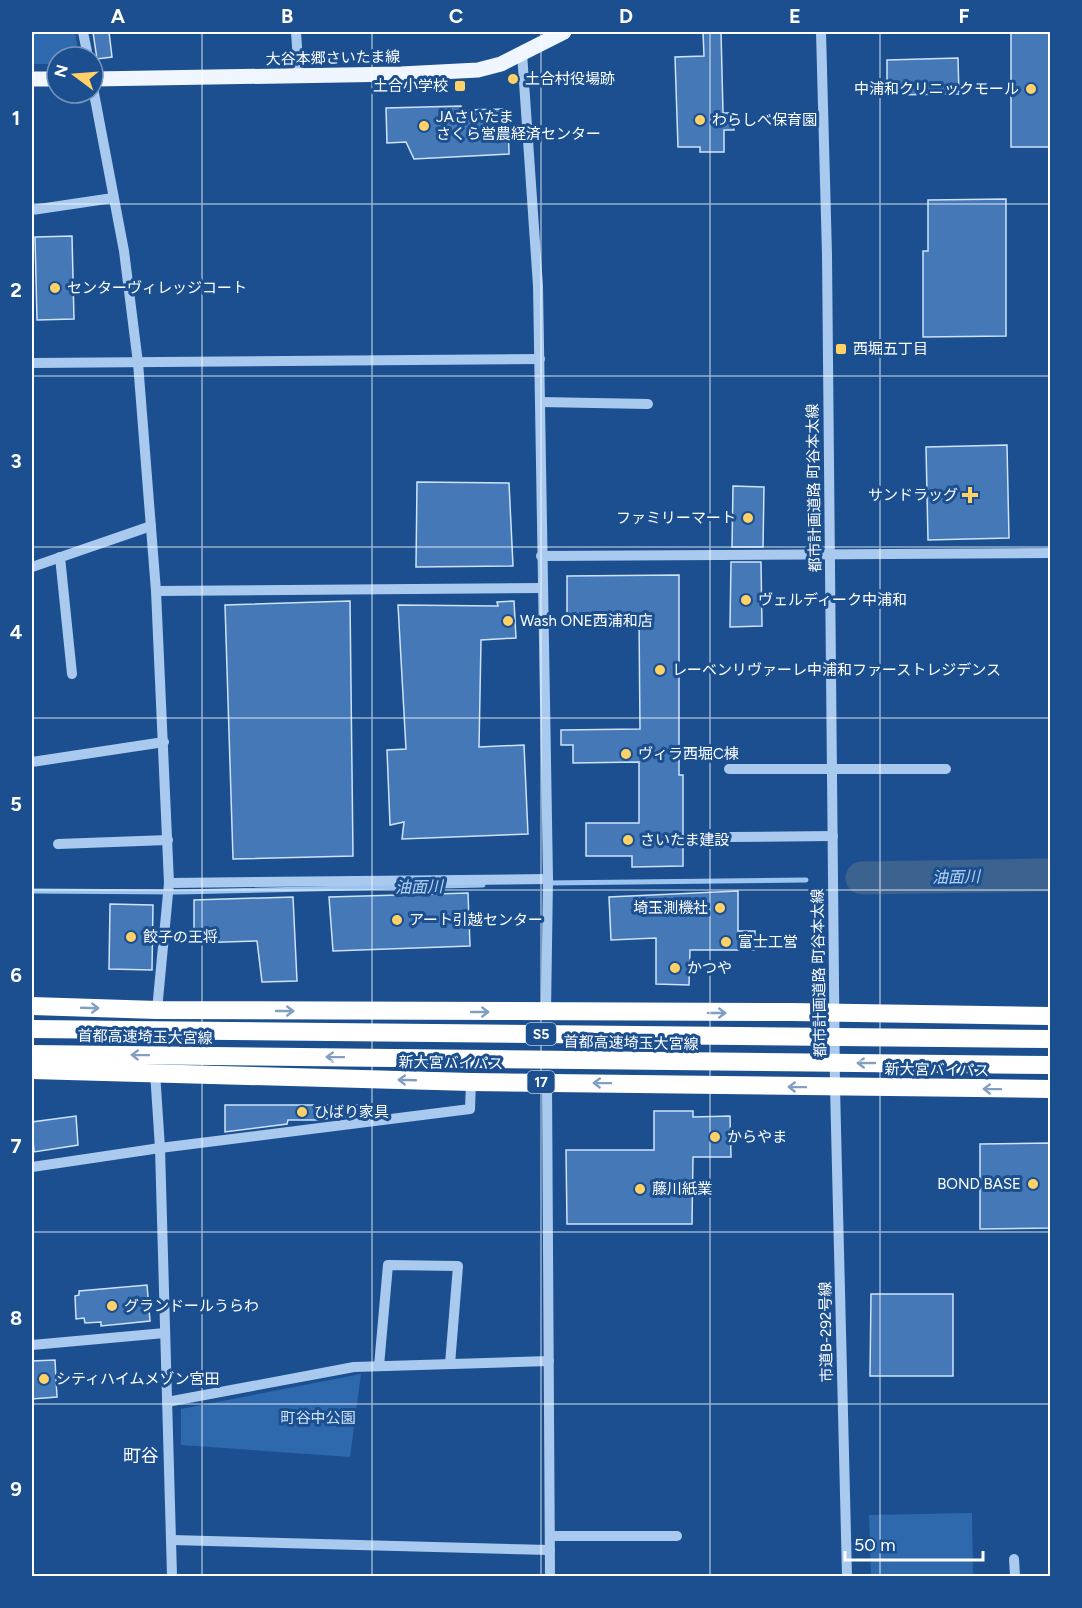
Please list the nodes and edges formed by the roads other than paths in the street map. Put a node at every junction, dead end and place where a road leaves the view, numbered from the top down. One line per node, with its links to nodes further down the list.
1 (296, 32): 5 (street)
2 (564, 32): 4 (main road, 大谷本郷さいたま線)
3 (821, 32): 18 (street, 都市計画道路 町谷本太線)
4 (522, 53): 5 (main road, 大谷本郷さいたま線); 10 (street)
5 (299, 76): 6 (main road, 大谷本郷さいたま線)
6 (105, 79)
7 (96, 105): 8 (street)
8 (113, 198): 9 (street); 12 (street)
9 (32, 210)
10 (540, 359): 12 (street); 13 (street)
11 (32, 363): 12 (street)
12 (138, 363): 15 (street)
13 (540, 402): 14 (street); 17 (street)
14 (648, 404)
15 (151, 526): 19 (street); 22 (street)
16 (1050, 553): 18 (street)
17 (541, 556): 18 (street); 21 (street)
18 (829, 556): 27 (street, 都市計画道路 町谷本太線)
19 (60, 557): 20 (street); 23 (street)
20 (32, 567)
21 (542, 588): 22 (street); 33 (street)
22 (156, 591): 24 (street)
23 (72, 674)
24 (164, 742): 25 (street); 31 (street)
25 (32, 762)
26 (729, 768): 27 (street)
27 (832, 768): 28 (street); 29 (street, 都市計画道路 町谷本太線)
28 (946, 769)
29 (833, 836): 30 (street); 39 (street, 都市計画道路 町谷本太線)
30 (730, 837)
31 (168, 840): 32 (street); 34 (street)
32 (58, 844)
33 (548, 881): 34 (street); 37 (street)
34 (168, 889): 36 (street)
35 (32, 1006): 36 (highway, one-way to 36)
36 (157, 1010): 37 (highway, one-way to 37)
37 (546, 1012): 38 (highway)
38 (637, 1013): 39 (highway, one-way to 39); 43 (highway)
39 (835, 1013): 40 (highway); 43 (street, 都市計画道路 町谷本太線)
40 (1050, 1016)
41 (32, 1029): 42 (highway, 首都高速埼玉大宮線 / S5)
42 (1050, 1039)
43 (835, 1052): 48 (highway); 51 (street, 都市計画道路 町谷本太線)
44 (32, 1054): 45 (highway, 首都高速埼玉大宮線 / S5, one-way to 44)
45 (1050, 1065)
46 (32, 1070): 47 (highway, 新大宮バイパス / 17)
47 (155, 1072): 49 (highway, 新大宮バイパス / 17, one-way to 47); 53 (street)
48 (1050, 1079)
49 (471, 1082): 50 (highway, 新大宮バイパス / 17); 53 (street)
50 (547, 1082): 51 (highway, 新大宮バイパス / 17, one-way to 50); 57 (street)
51 (835, 1087): 52 (highway, 新大宮バイパス / 17, one-way to 51); 68 (street, 市道B-292号線)
52 (1050, 1089)
53 (160, 1148): 54 (street); 55 (street)
54 (32, 1167)
55 (165, 1333): 56 (street); 60 (street)
56 (32, 1345)
57 (549, 1361): 58 (street); 61 (street)
58 (450, 1364): 59 (street); 59 (street)
59 (379, 1366): 60 (street)
60 (167, 1402): 63 (street)
61 (550, 1536): 62 (street); 64 (street)
62 (677, 1536)
63 (171, 1540): 64 (street); 66 (street)
64 (550, 1550): 67 (street)
65 (1014, 1559): 69 (street)
66 (172, 1576)
67 (550, 1576)
68 (847, 1576)
69 (1015, 1576)

